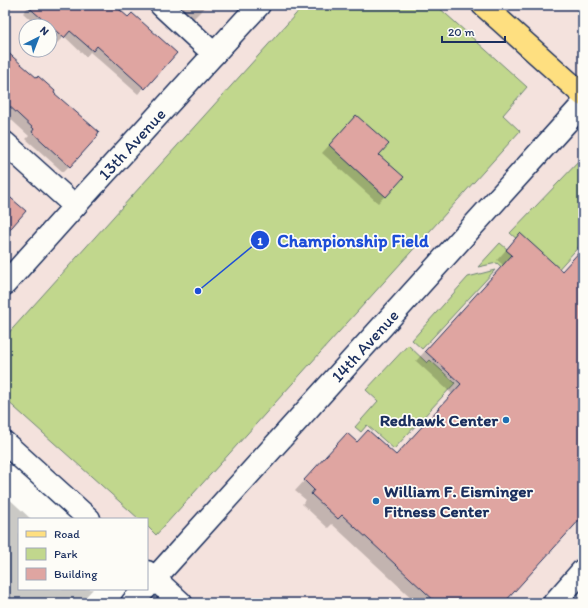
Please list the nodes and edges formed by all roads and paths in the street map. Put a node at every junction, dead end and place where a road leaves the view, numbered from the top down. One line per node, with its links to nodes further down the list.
1 (161, 5): 4 (street)
2 (259, 5): 4 (street, 13th Avenue)
3 (484, 5): 5 (main road)
4 (214, 54): 8 (street, 13th Avenue)
5 (583, 95)
6 (583, 104): 13 (street, 14th Avenue)
7 (5, 143): 8 (street)
8 (75, 206): 9 (street, 13th Avenue)
9 (5, 284)
10 (5, 443): 11 (street)
11 (88, 518)
12 (583, 570): 17 (street)
13 (149, 582): 16 (street)
14 (143, 590): 15 (street, 14th Avenue)
15 (132, 603)
16 (181, 603)
17 (554, 603)

